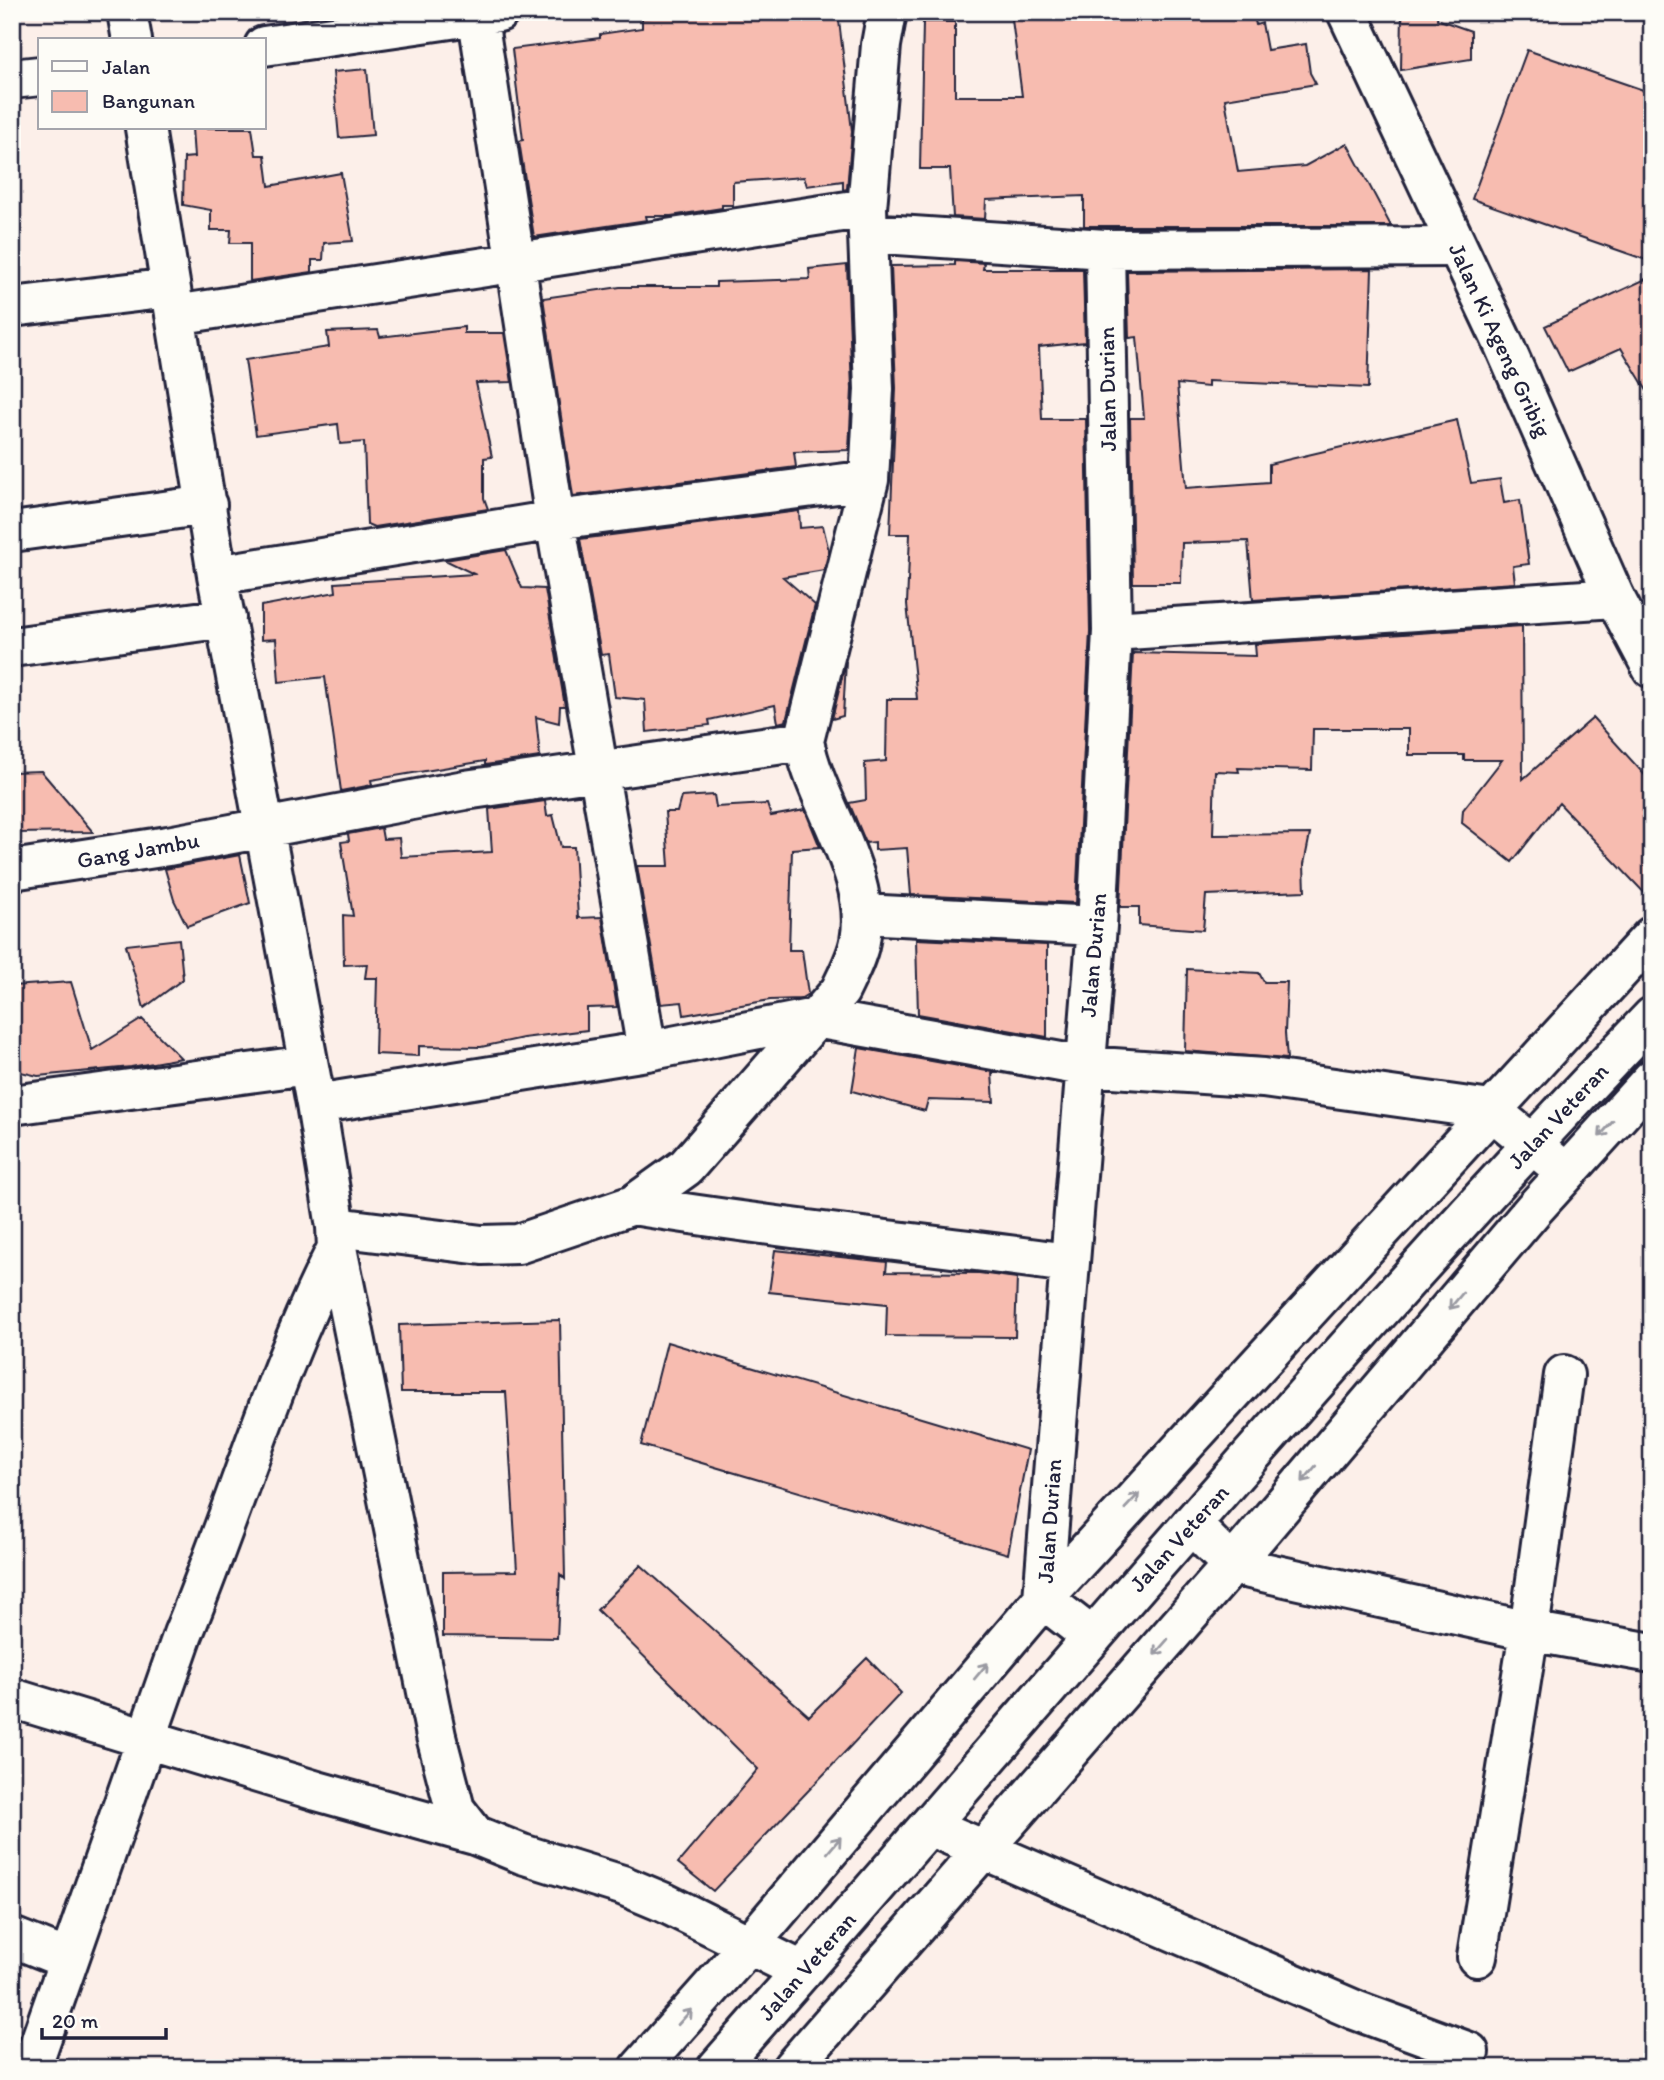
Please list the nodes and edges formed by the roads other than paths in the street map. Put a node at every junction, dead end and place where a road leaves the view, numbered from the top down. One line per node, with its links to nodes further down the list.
1 (127, 12): 5 (street)
2 (887, 12): 10 (street)
3 (1347, 12): 11 (street, Jalan Ki Ageng Gribig)
4 (484, 13): 6 (street); 13 (street)
5 (132, 38)
6 (266, 46)
7 (38, 76): 8 (street)
8 (12, 79)
9 (145, 130): 14 (street)
10 (867, 221): 12 (street); 13 (street); 16 (street)
11 (1457, 247): 12 (street); 21 (street, Jalan Ki Ageng Gribig)
12 (1105, 249): 23 (street, Jalan Durian)
13 (516, 263): 14 (street); 18 (street)
14 (172, 302): 15 (street); 17 (street)
15 (12, 307)
16 (869, 480): 18 (street); 26 (street)
17 (206, 505): 19 (street); 20 (street)
18 (555, 520): 20 (street); 27 (street)
19 (12, 532)
20 (218, 575): 22 (street)
21 (1615, 598): 23 (street); 25 (street, Jalan Ki Ageng Gribig)
22 (226, 618): 24 (street); 28 (street)
23 (1112, 631): 31 (street, Jalan Durian)
24 (12, 647)
25 (1652, 668)
26 (804, 741): 27 (street, Gang Jambu); 30 (street)
27 (599, 771): 28 (street, Gang Jambu); 35 (street)
28 (264, 827): 29 (street, Gang Jambu); 36 (street)
29 (12, 870)
30 (862, 914): 31 (street); 34 (street)
31 (1097, 926): 37 (street, Jalan Durian)
32 (1652, 936): 41 (street)
33 (1652, 1017): 42 (street, Jalan Veteran)
34 (815, 1018): 35 (street); 37 (street); 44 (street)
35 (647, 1051): 39 (street)
36 (308, 1065): 39 (street); 40 (street)
37 (1083, 1066): 41 (street); 46 (street, Jalan Durian)
38 (1647, 1093): 43 (street, one-way to 43)
39 (316, 1104): 45 (street)
40 (12, 1105)
41 (1491, 1110): 42 (street); 50 (street, one-way to 41)
42 (1531, 1143): 43 (street); 48 (street, Jalan Veteran)
43 (1566, 1173): 49 (street, one-way to 49)
44 (633, 1205): 45 (street); 46 (street)
45 (337, 1238): 55 (street); 57 (street)
46 (1068, 1263): 50 (street, Jalan Durian)
47 (1564, 1375): 51 (street)
48 (1191, 1524): 49 (street); 52 (street, Jalan Veteran)
49 (1233, 1565): 51 (street); 58 (street, one-way to 58)
50 (1043, 1599): 52 (street, Jalan Durian); 60 (street, one-way to 50)
51 (1529, 1631): 53 (street); 61 (street)
52 (1092, 1636): 56 (street, Jalan Veteran)
53 (1652, 1653)
54 (12, 1698): 55 (street)
55 (144, 1737): 57 (street); 62 (street)
56 (929, 1826): 58 (street); 63 (street, Jalan Veteran)
57 (475, 1835): 60 (street)
58 (984, 1852): 64 (street); 68 (street)
59 (12, 1937): 62 (street)
60 (750, 1944): 63 (street); 66 (street, one-way to 60)
61 (1477, 1957)
62 (67, 1959): 65 (street)
63 (802, 1971): 67 (street, Jalan Veteran)
64 (1469, 2052)
65 (31, 2068)
66 (640, 2068)
67 (716, 2068)
68 (792, 2068)

